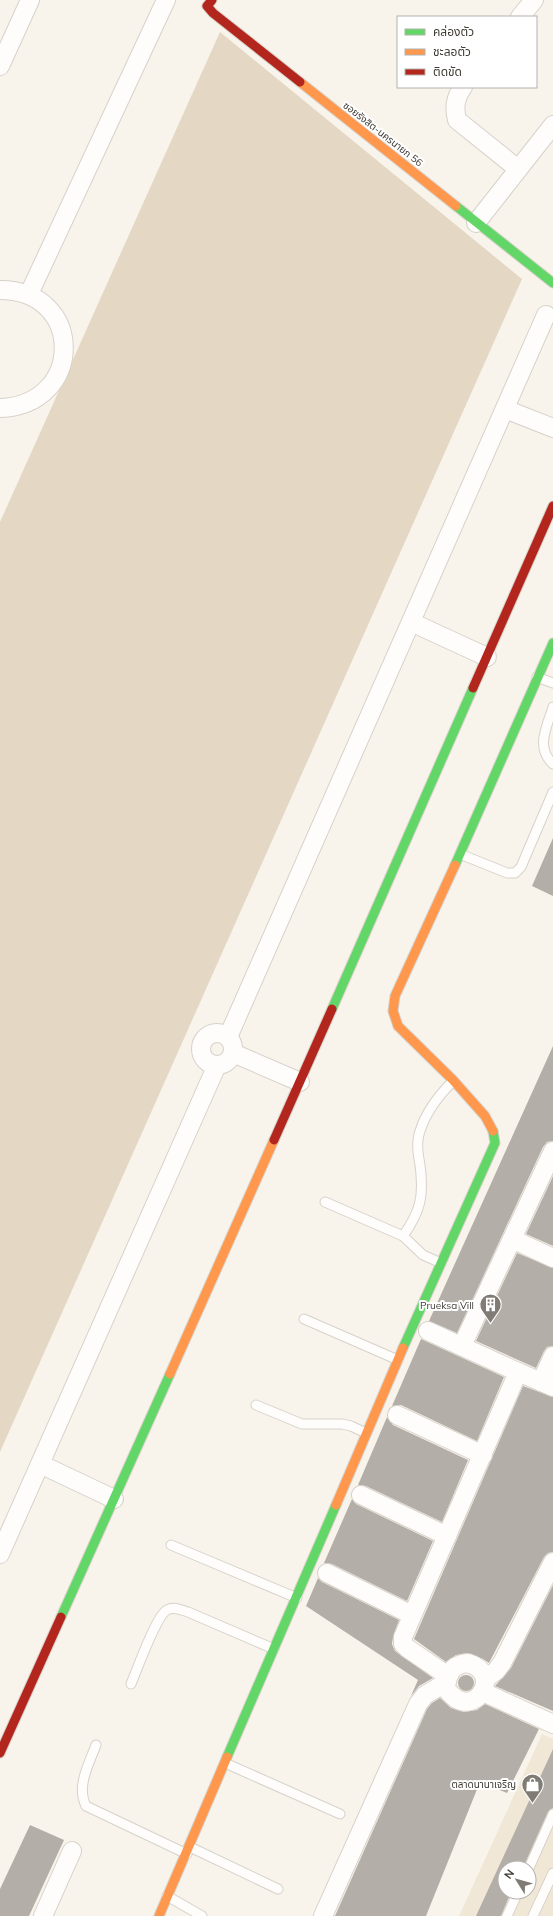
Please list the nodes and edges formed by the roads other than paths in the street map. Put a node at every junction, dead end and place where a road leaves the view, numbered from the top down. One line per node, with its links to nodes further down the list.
1 (30, 0): 6 (street)
2 (166, 0): 13 (street)
3 (212, 0): 10 (street, ซอยรังสิต-นครนายก 56)
4 (534, 0): 5 (street)
5 (521, 16)
6 (0, 66)
7 (462, 88): 9 (street)
8 (553, 125): 9 (street)
9 (518, 169): 10 (street)
10 (476, 223): 11 (street, ซอยรังสิต-นครนายก 56)
11 (553, 283)
12 (0, 290): 13 (street)
13 (29, 294): 15 (street)
14 (546, 315): 16 (street)
15 (0, 408)
16 (505, 409): 17 (street); 19 (street)
17 (553, 428)
18 (553, 506): 21 (street)
19 (411, 622): 21 (street); 28 (street)
20 (553, 642): 22 (street)
21 (487, 657): 31 (street)
22 (537, 676): 23 (lane); 27 (street)
23 (553, 683)
24 (553, 707): 25 (lane)
25 (553, 764)
26 (553, 792): 27 (lane)
27 (460, 854): 30 (street)
28 (230, 1045): 29 (street); 29 (street); 31 (street)
29 (217, 1066): 49 (street)
30 (453, 1080): 34 (lane); 37 (street)
31 (300, 1082): 51 (street)
32 (553, 1152): 35 (street)
33 (326, 1202): 34 (lane)
34 (404, 1236): 37 (lane)
35 (512, 1239): 36 (street); 40 (street)
36 (553, 1258)
37 (441, 1263): 42 (street)
38 (304, 1319): 42 (lane)
39 (428, 1331): 40 (street)
40 (462, 1346): 43 (street)
41 (553, 1356): 44 (street)
42 (398, 1360): 47 (street)
43 (518, 1372): 44 (street); 48 (street)
44 (547, 1385)
45 (256, 1405): 47 (lane)
46 (397, 1414): 48 (street)
47 (367, 1433): 57 (street)
48 (483, 1455): 52 (street)
49 (40, 1464): 51 (street); 54 (street)
50 (361, 1495): 52 (street)
51 (114, 1499): 65 (street)
52 (447, 1536): 58 (street)
53 (171, 1545): 57 (lane)
54 (0, 1554)
55 (553, 1562): 62 (street)
56 (326, 1573): 58 (street)
57 (297, 1598): 59 (street)
58 (412, 1615): 60 (street)
59 (274, 1650): 61 (lane); 66 (street)
60 (445, 1680): 62 (street); 62 (street); 79 (street)
61 (131, 1684)
62 (484, 1685): 63 (street)
63 (553, 1724)
64 (96, 1746): 69 (lane)
65 (0, 1753)
66 (226, 1762): 67 (lane); 69 (street)
67 (340, 1814)
68 (553, 1814): 71 (lane)
69 (188, 1850): 73 (lane); 74 (street)
70 (72, 1851): 76 (street)
71 (533, 1860)
72 (553, 1873): 81 (lane)
73 (278, 1889)
74 (168, 1896): 77 (street); 78 (lane)
75 (514, 1900): 80 (lane)
76 (43, 1916)
77 (159, 1916)
78 (202, 1916)
79 (323, 1916)
80 (507, 1916)
81 (533, 1916)

